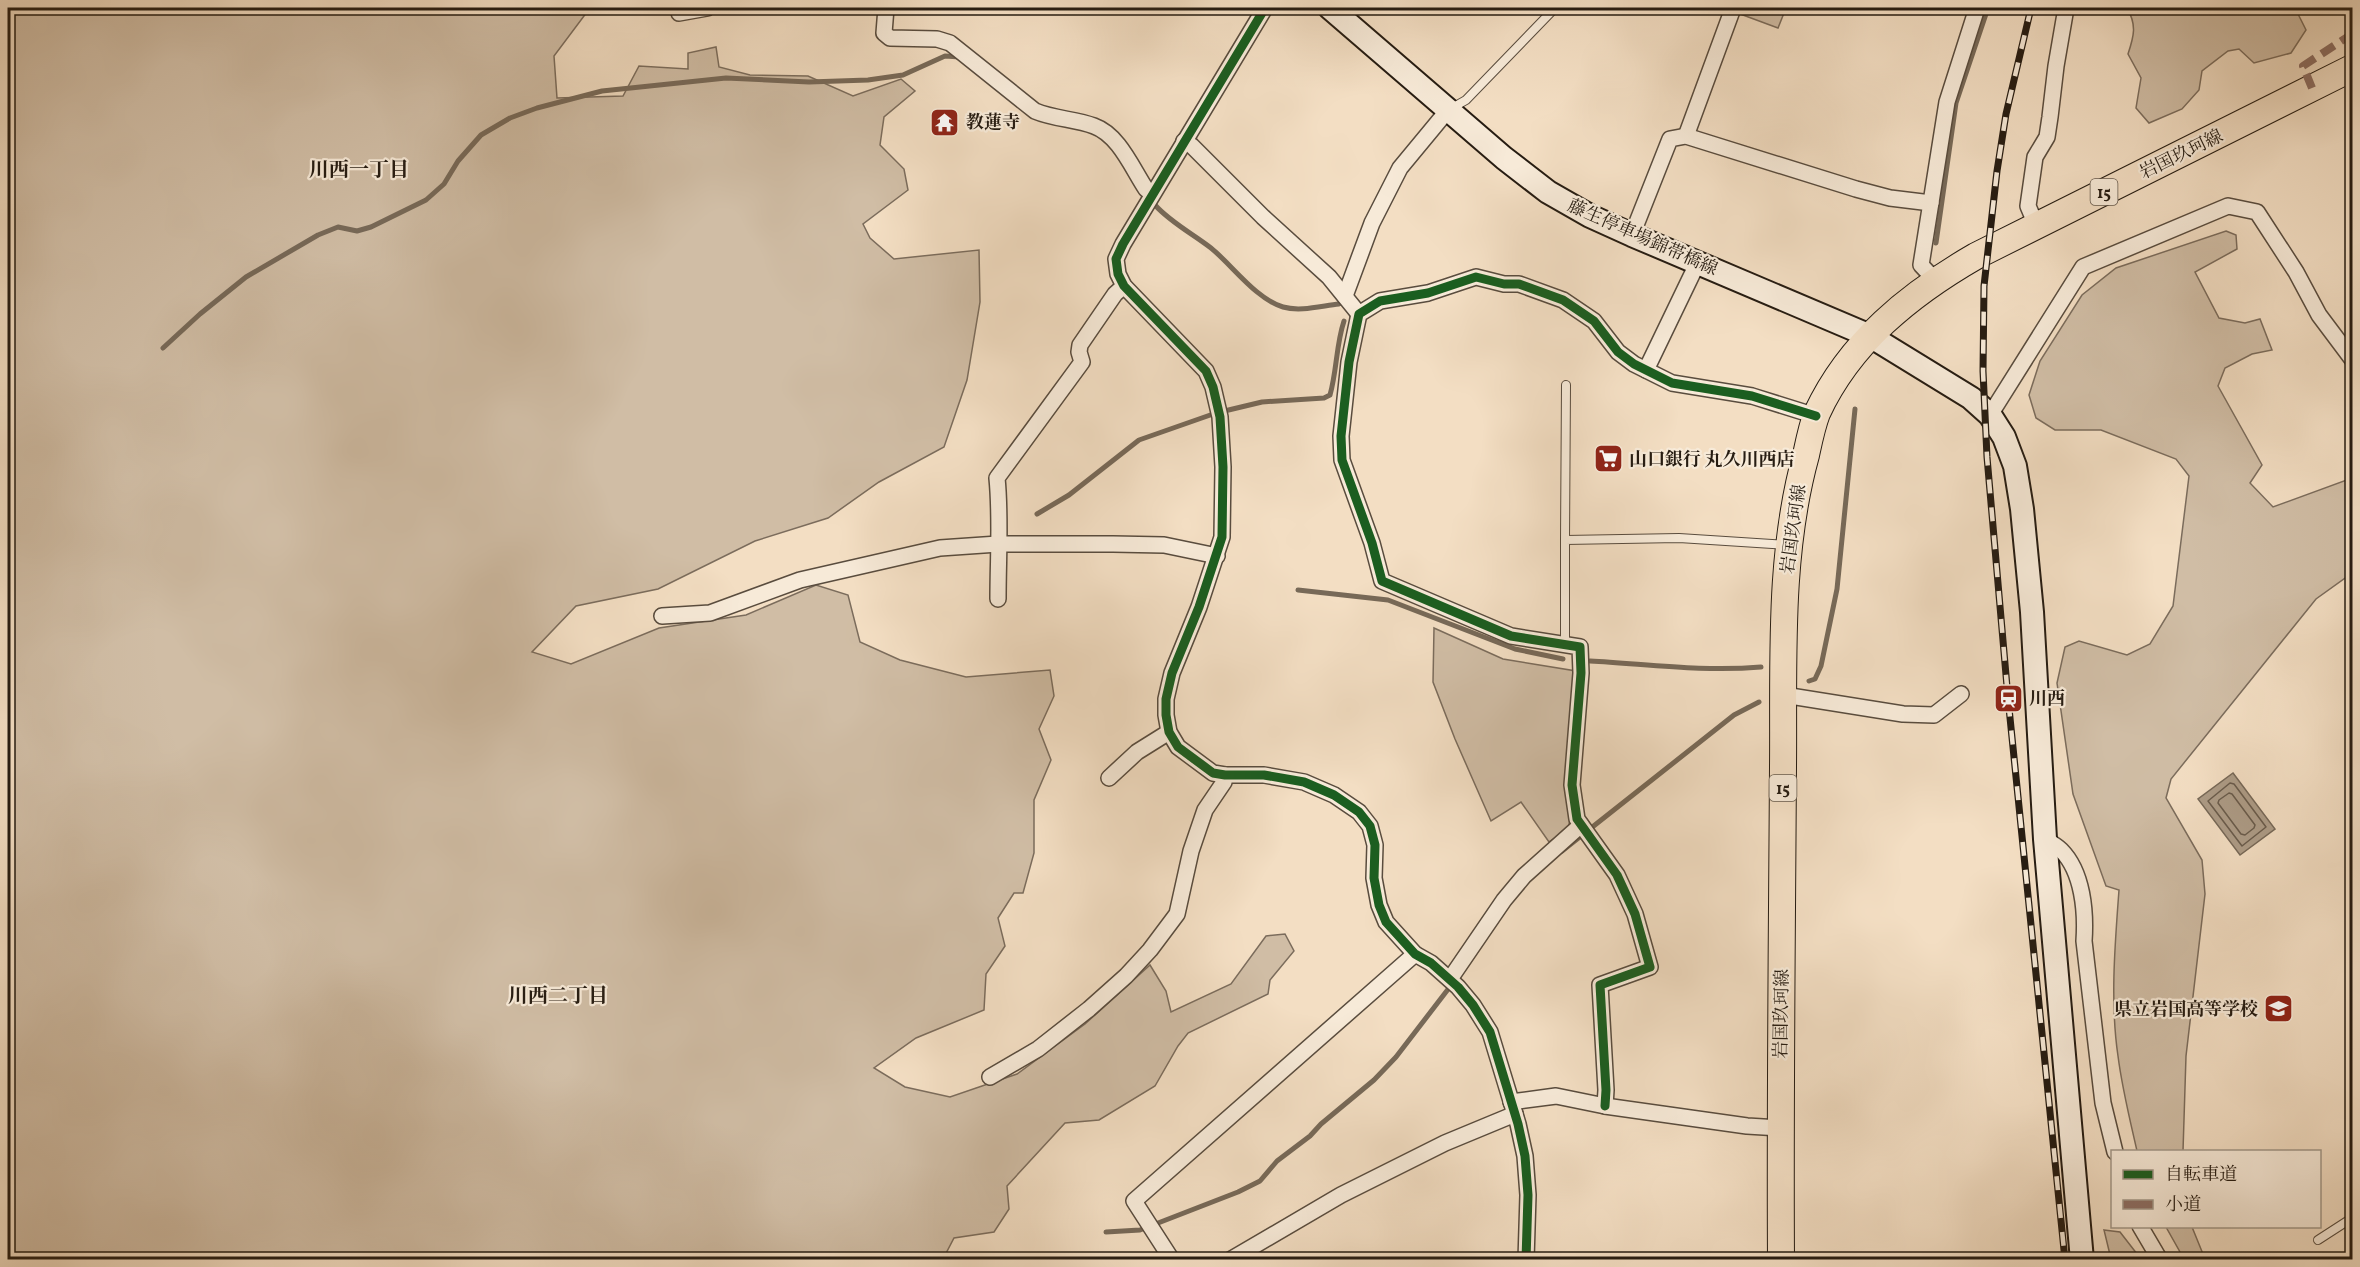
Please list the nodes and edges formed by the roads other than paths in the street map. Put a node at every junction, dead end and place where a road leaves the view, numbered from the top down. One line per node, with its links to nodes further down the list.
1 (707, 8): 9 (street)
2 (886, 8): 14 (street)
3 (1265, 8): 13 (street)
4 (1330, 8): 11 (street, 藤生停車場錦帯橋線)
5 (1555, 8): 11 (lane)
6 (1977, 8): 15 (street)
7 (2066, 8): 16 (street)
8 (1732, 10): 12 (street)
9 (679, 13)
10 (2352, 69): 16 (main road, 岩国玖珂線 / 15)
11 (1448, 110): 17 (street, 藤生停車場錦帯橋線); 21 (street)
12 (1686, 136): 15 (street); 17 (street)
13 (1184, 141): 14 (street); 21 (street)
14 (1152, 194): 20 (street)
15 (1931, 202): 19 (street)
16 (2036, 225): 19 (main road, 岩国玖珂線 / 15)
17 (1632, 235): 18 (street, 藤生停車場錦帯橋線)
18 (1698, 262): 23 (street, 藤生停車場錦帯橋線); 25 (street)
19 (1935, 279): 23 (main road, 岩国玖珂線 / 15)
20 (1124, 286): 29 (street); 32 (street)
21 (1346, 296): 22 (street)
22 (1359, 314): 25 (street); 35 (street)
23 (1870, 336): 27 (street, 藤生停車場錦帯橋線); 28 (main road, 岩国玖珂線 / 15)
24 (2352, 359): 27 (street)
25 (1646, 370): 28 (street)
26 (1566, 385): 30 (lane)
27 (1990, 415): 42 (street, 藤生停車場錦帯橋線)
28 (1816, 416): 31 (main road, 岩国玖珂線 / 15)
29 (999, 532): 32 (street); 33 (street); 34 (street)
30 (1565, 540): 31 (lane); 35 (lane)
31 (1788, 545): 37 (main road, 岩国玖珂線 / 15)
32 (1217, 556): 38 (street)
33 (998, 599)
34 (662, 616)
35 (1565, 644): 41 (street)
36 (1961, 694): 37 (street)
37 (1784, 695): 48 (main road, 岩国玖珂線 / 15)
38 (1169, 732): 39 (street); 40 (street)
39 (1226, 775): 43 (street); 45 (street)
40 (1109, 778)
41 (1584, 830): 44 (street); 46 (street)
42 (2045, 839): 49 (street); 57 (street, 藤生停車場錦帯橋線)
43 (1415, 954): 44 (street); 53 (street)
44 (1449, 979): 47 (street)
45 (990, 1077)
46 (1605, 1106): 47 (street); 48 (street)
47 (1513, 1108): 54 (street); 55 (street)
48 (1780, 1128): 56 (main road, 岩国玖珂線 / 15)
49 (2115, 1150)
50 (2352, 1218): 52 (lane)
51 (2141, 1228): 58 (street)
52 (2318, 1240)
53 (1172, 1260)
54 (1230, 1260)
55 (1526, 1260)
56 (1781, 1260)
57 (2082, 1260)
58 (2160, 1260)

